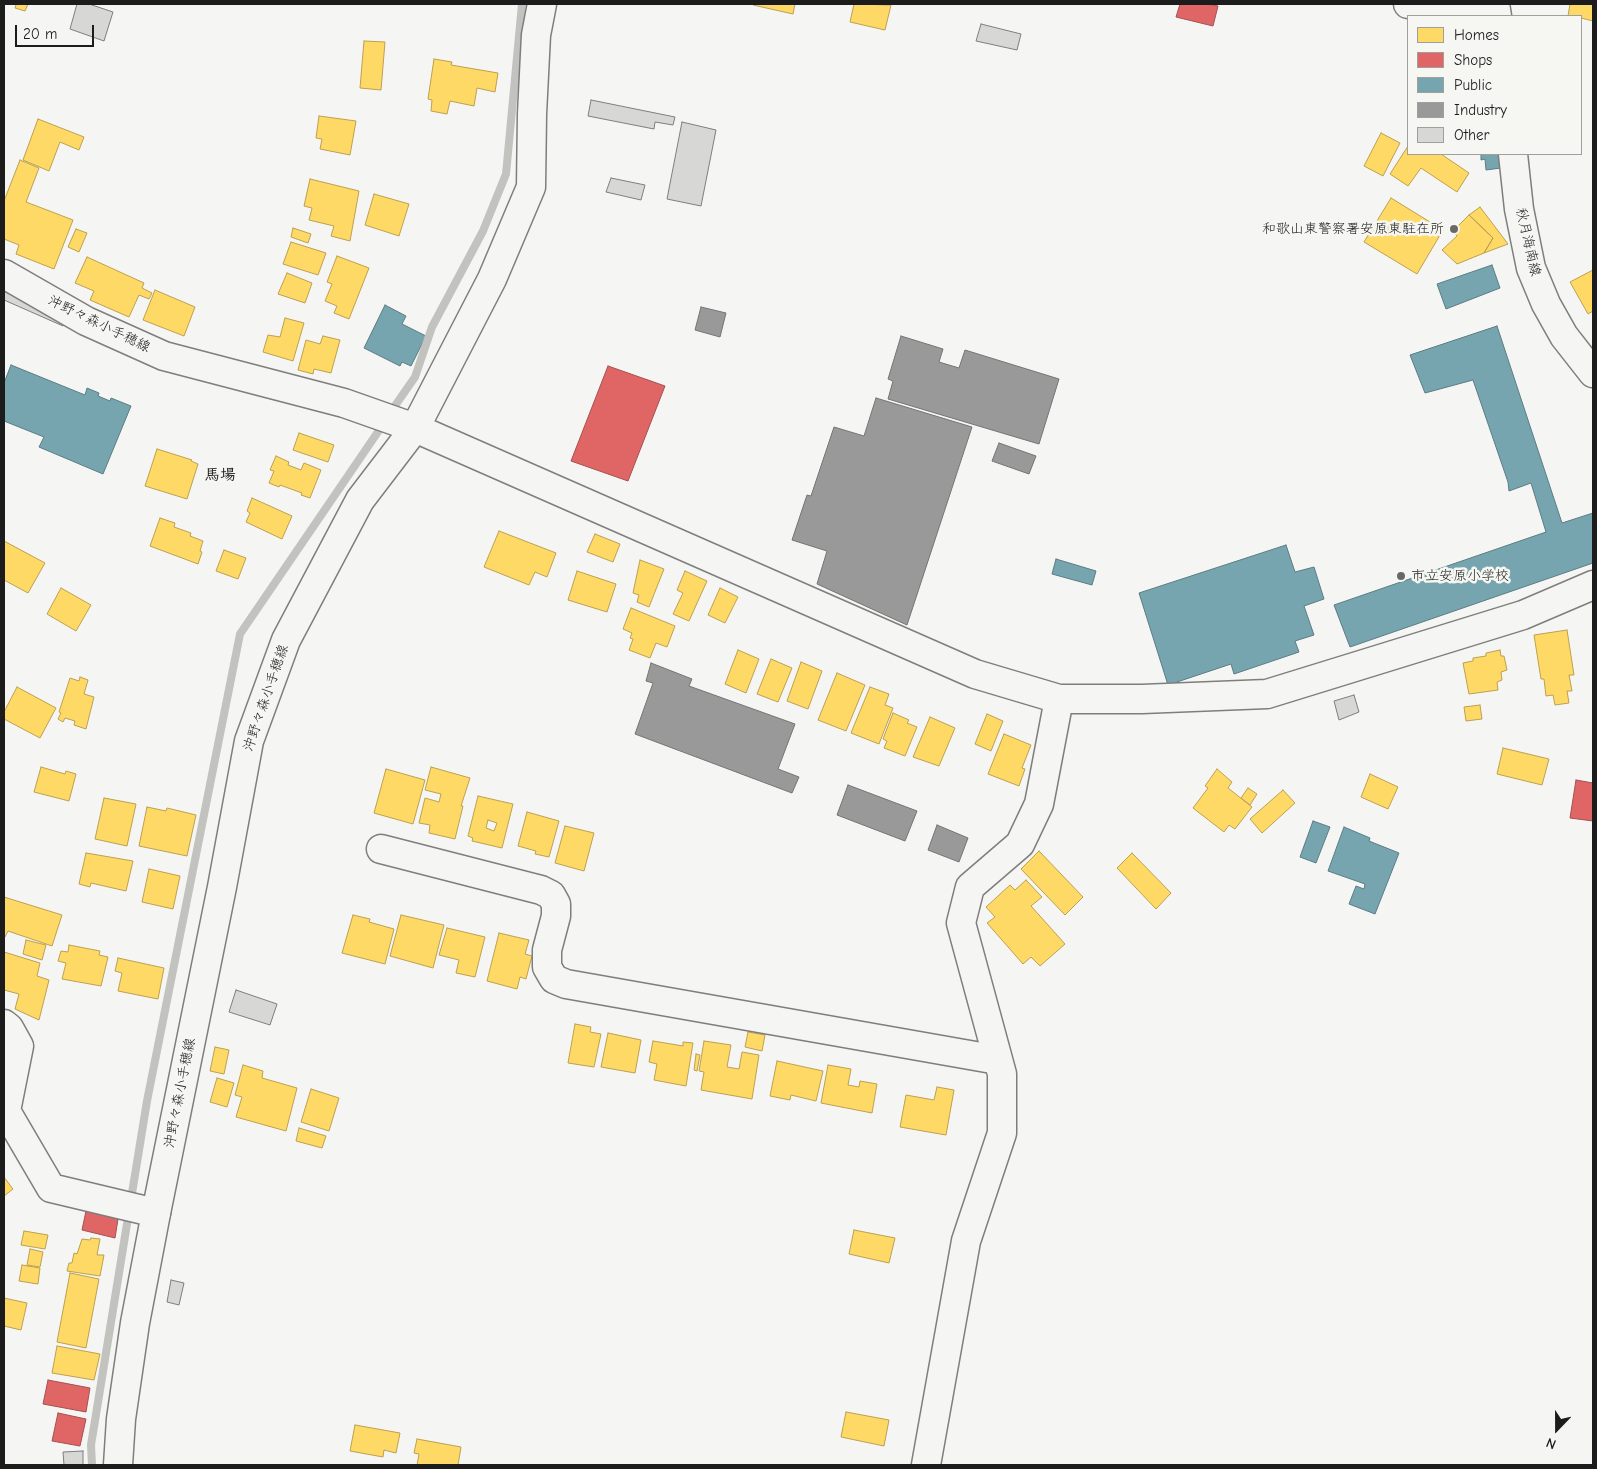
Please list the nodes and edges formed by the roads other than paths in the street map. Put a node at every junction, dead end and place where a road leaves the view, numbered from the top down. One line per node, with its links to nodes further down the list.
1 (542, 4): 7 (street)
2 (1408, 4): 3 (street)
3 (1488, 15)
4 (1513, 155): 6 (street, 秋月海南線)
5 (4, 274): 7 (street, 沖野々森小手穂線)
6 (1593, 373)
7 (415, 428): 9 (street); 13 (street, 沖野々森小手穂線)
8 (1593, 584): 9 (street)
9 (1059, 698): 12 (street)
10 (381, 849): 12 (street)
11 (4, 1024): 13 (street)
12 (998, 1060): 15 (street)
13 (156, 1212): 14 (street, 沖野々森小手穂線)
14 (118, 1465)
15 (926, 1465)

